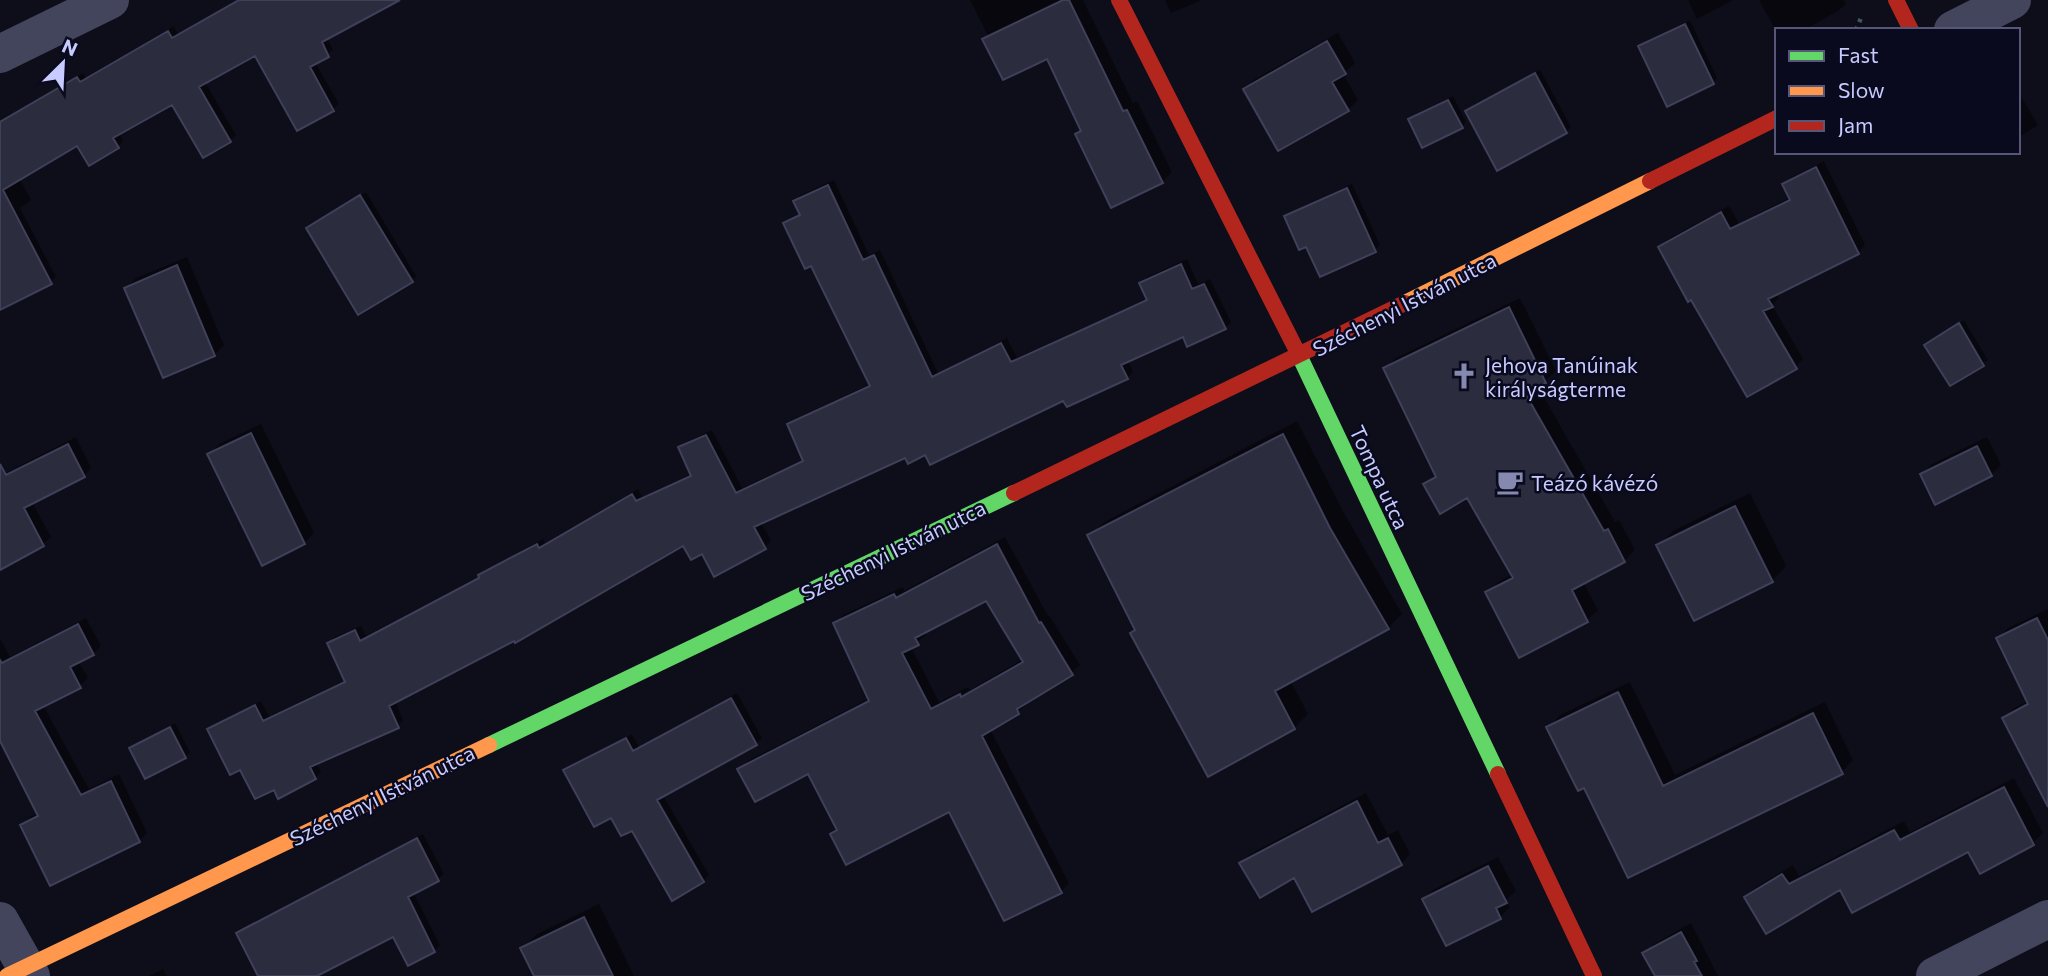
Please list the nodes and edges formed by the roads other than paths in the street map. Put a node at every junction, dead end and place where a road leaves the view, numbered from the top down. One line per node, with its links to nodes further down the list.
1 (110, 0): 7 (street)
2 (1119, 0): 9 (street, Tompa utca)
3 (1896, 0): 5 (street)
4 (2012, 0): 6 (street)
5 (1910, 28)
6 (1957, 28)
7 (0, 54)
8 (1775, 119): 9 (street, Széchenyi István utca)
9 (1299, 356): 12 (street, Széchenyi István utca); 13 (street, Tompa utca)
10 (2048, 919): 14 (street)
11 (0, 921): 12 (street)
12 (21, 973)
13 (1594, 976)
14 (1935, 976)

